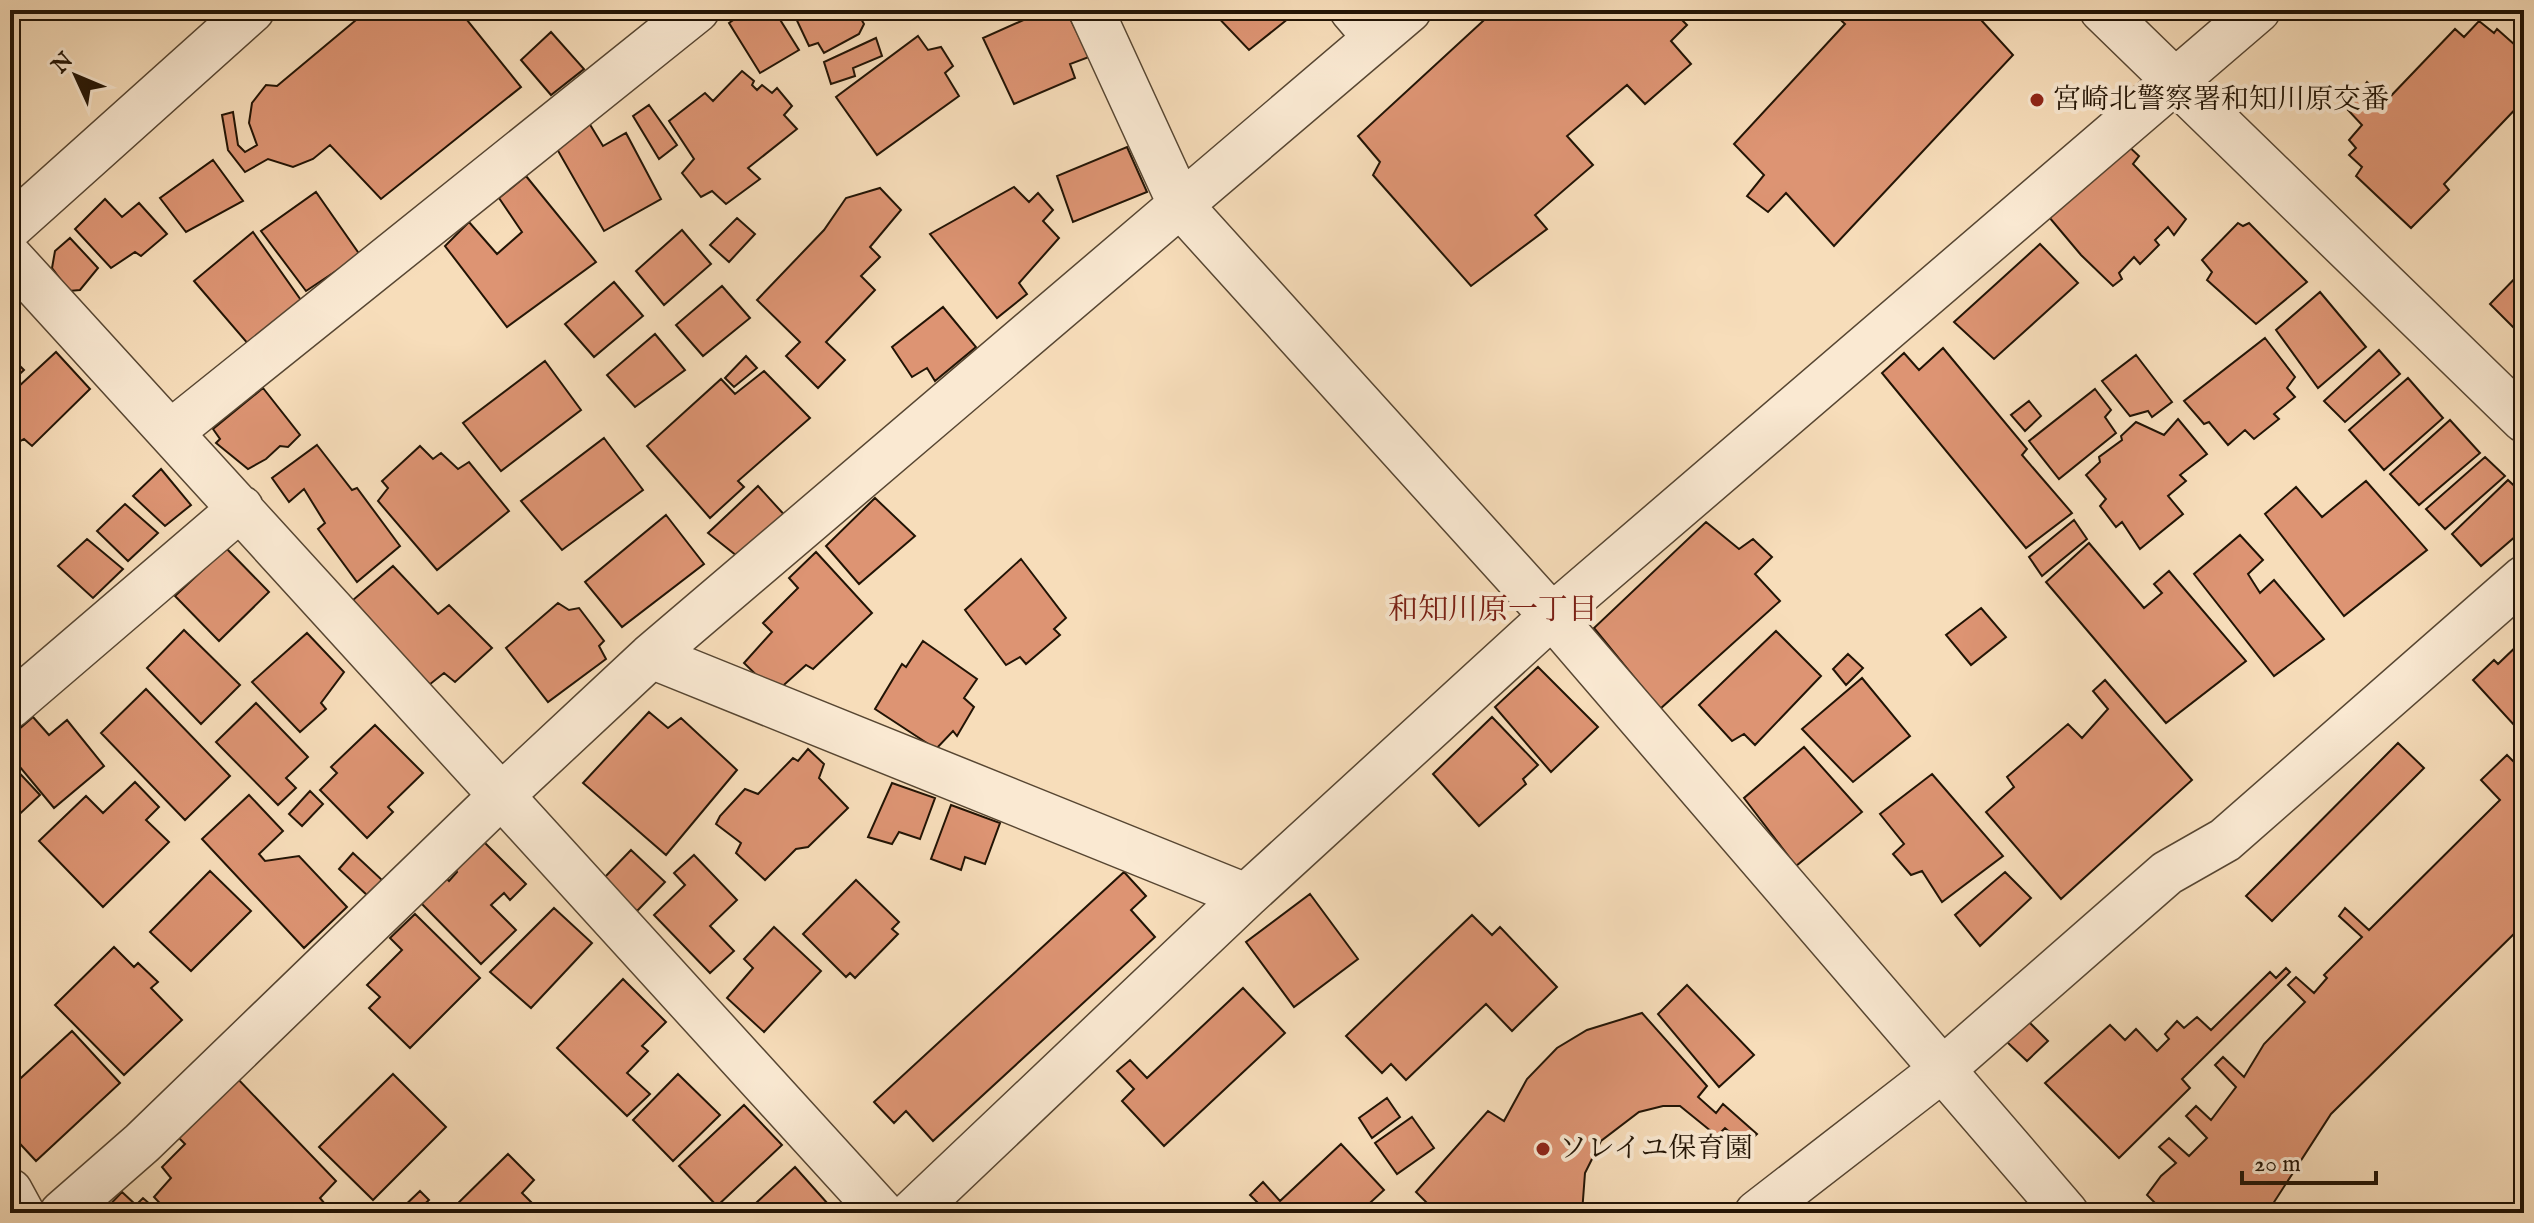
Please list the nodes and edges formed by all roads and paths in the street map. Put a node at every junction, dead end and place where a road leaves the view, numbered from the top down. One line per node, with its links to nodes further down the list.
1 (252, 10): 10 (street)
2 (697, 10): 13 (street)
3 (1091, 10): 9 (street)
4 (1409, 10): 7 (street)
5 (2102, 10): 8 (street)
6 (2258, 10): 8 (street)
7 (1364, 24): 9 (street)
8 (2175, 81): 12 (street); 16 (street)
9 (1181, 206): 16 (street); 17 (street)
10 (10, 227)
11 (10, 257): 13 (street)
12 (2524, 420)
13 (171, 432): 14 (street)
14 (241, 508): 18 (street); 19 (street)
15 (2524, 578): 21 (street)
16 (1552, 616): 20 (street); 21 (street)
17 (651, 656): 19 (street); 20 (street)
18 (10, 706)
19 (502, 795): 24 (street); 25 (street)
20 (1246, 896): 26 (street)
21 (1943, 1069): 27 (street); 28 (street)
22 (10, 1191): 23 (street)
23 (22, 1213)
24 (62, 1213)
25 (882, 1213)
26 (912, 1213)
27 (1757, 1213)
28 (2066, 1213)

